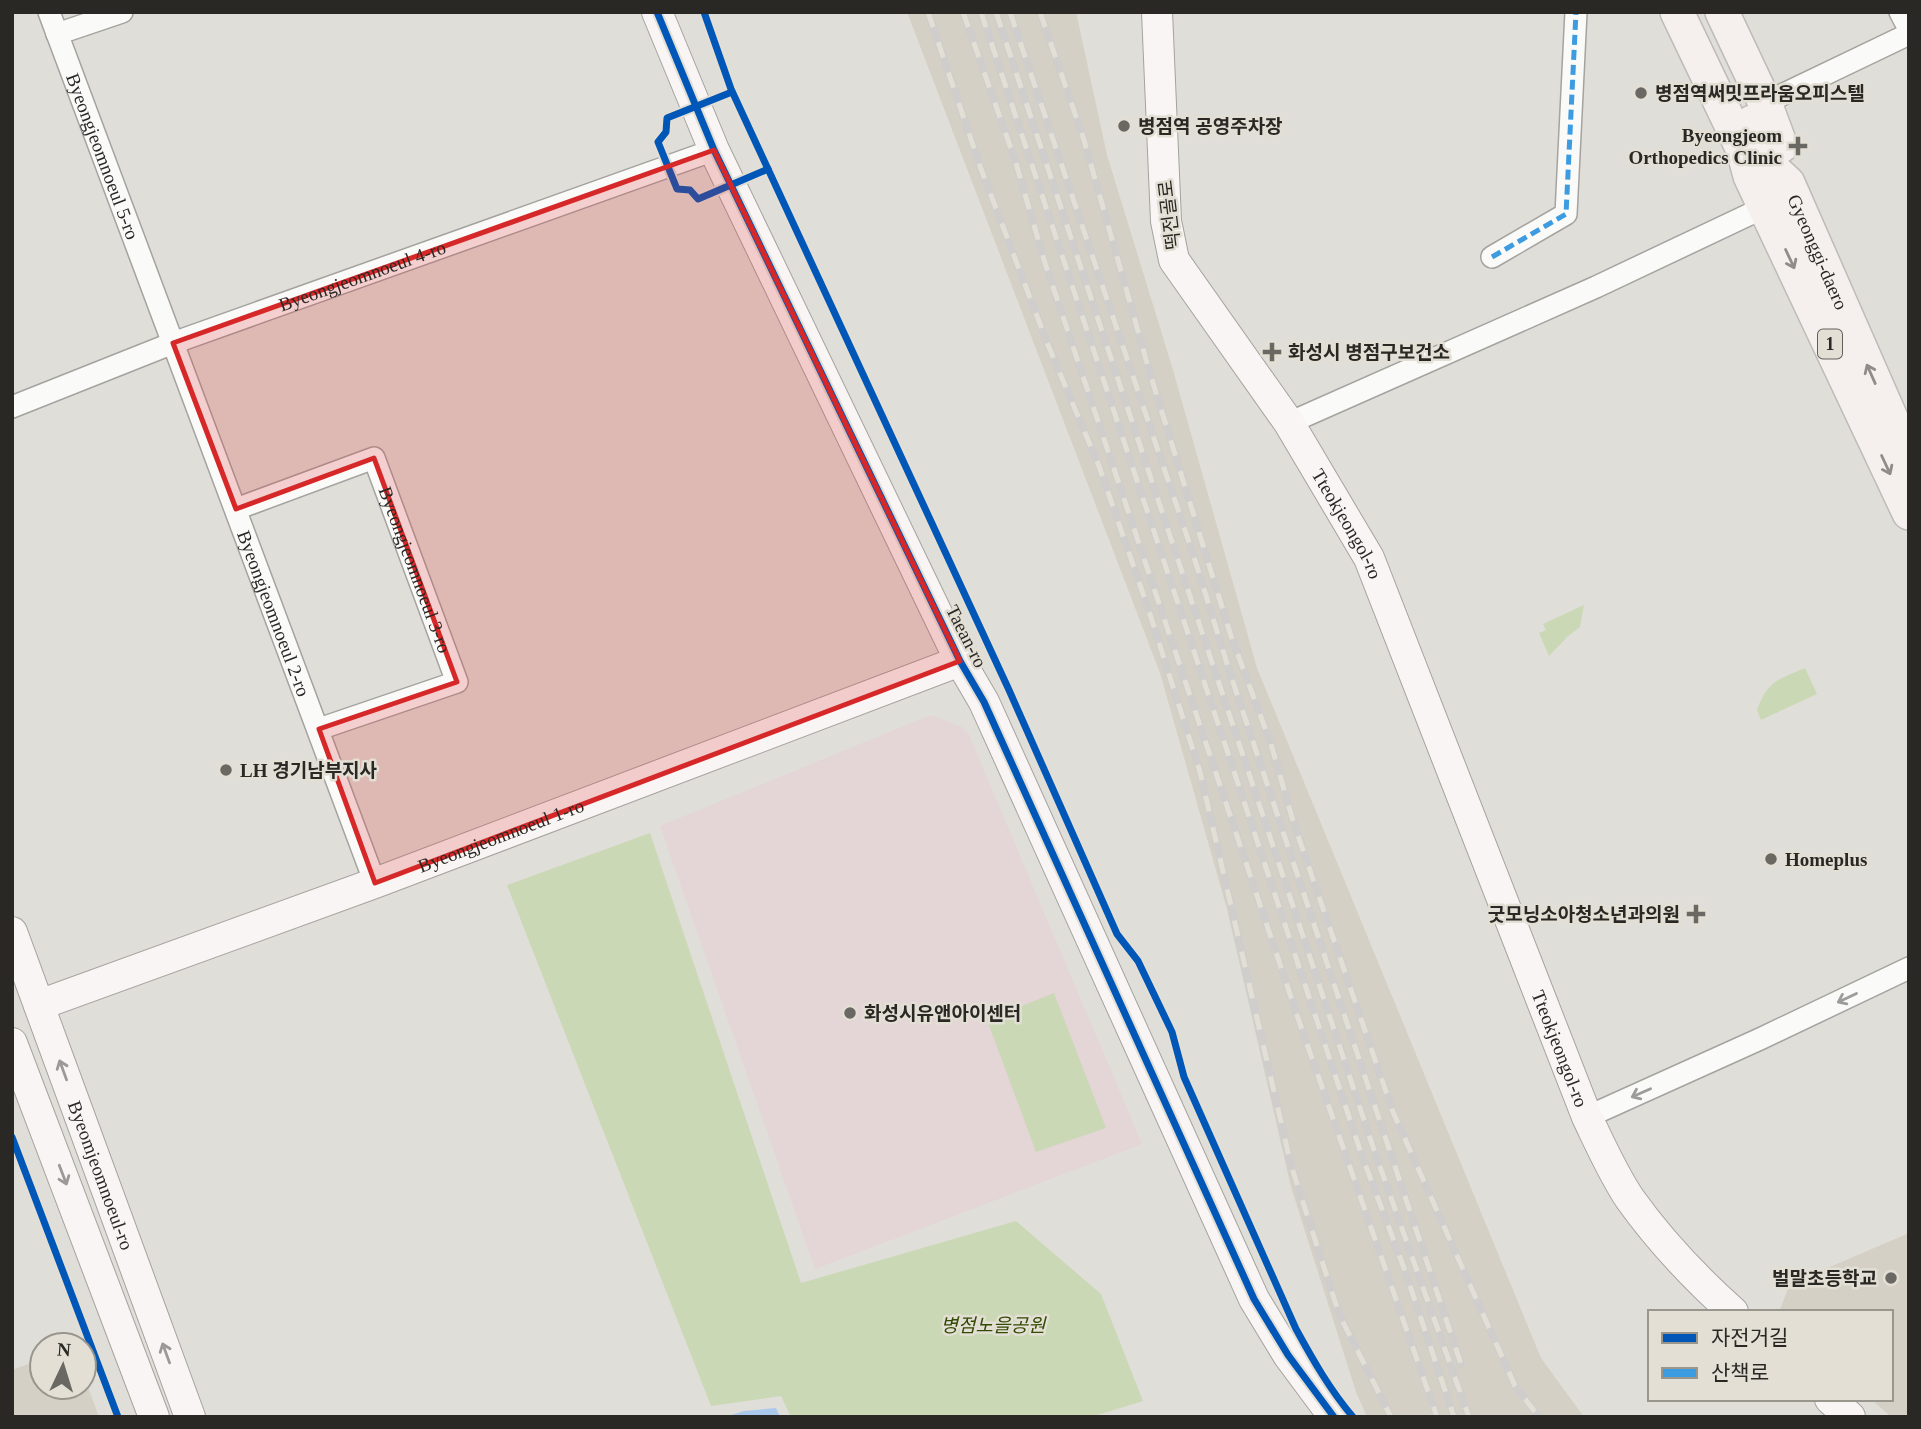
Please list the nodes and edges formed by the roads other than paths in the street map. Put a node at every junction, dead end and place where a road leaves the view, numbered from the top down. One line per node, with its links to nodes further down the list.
1 (49, 12): 12 (street, Byeongjeomnoeul 5-ro)
2 (122, 12): 12 (street)
3 (657, 12): 14 (street, Taean-ro)
4 (1157, 12): 21 (street, 떡전골로)
5 (1576, 12): 18 (street)
6 (1666, 12): 15 (main road, Gyeonggi-daero)
7 (1677, 12): 15 (main road, Gyeonggi-daero / 1)
8 (1700, 12): 16 (main road, Gyeonggi-daero / 1)
9 (1722, 12): 13 (main road)
10 (1900, 12): 11 (street)
11 (1909, 31): 13 (street)
12 (57, 34): 19 (street, Byeongjeomnoeul 5-ro)
13 (1765, 103): 16 (main road)
14 (714, 150): 19 (street, Byeongjeomnoeul 4-ro); 25 (street, Taean-ro)
15 (1750, 176): 17 (main road, Gyeonggi-daero / 1)
16 (1788, 183): 22 (main road, Gyeonggi-daero / 1, one-way to 16)
17 (1765, 207): 21 (street); 23 (main road, Gyeonggi-daero / 1, one-way to 23)
18 (1492, 257)
19 (173, 343): 20 (street, Byeongjeomnoeul 4-ro); 24 (street, Byeongjeomnoeul 2-ro)
20 (12, 407)
21 (1289, 424): 32 (street, Tteokjeongol-ro)
22 (1909, 459)
23 (1907, 506)
24 (236, 509): 26 (street, Byeongjeomnoeul 2-ro); 26 (street, Byeongjeomnoeul 3-ro)
25 (960, 661): 27 (street, Byeongjeomnoeul 1-ro); 39 (street, Taean-ro)
26 (319, 729): 27 (street, Byeongjeomnoeul 2-ro)
27 (375, 883): 30 (street, Byeongjeomnoeul 1-ro)
28 (12, 932): 30 (street, Byeomjeomnoeul-ro)
29 (1909, 968): 32 (street, one-way to 32)
30 (39, 1005): 33 (street, Byeomjeomnoeul-ro, one-way to 30)
31 (12, 1043): 34 (street, Byeomjeomnoeul-ro)
32 (1587, 1117): 35 (street, Tteokjeongol-ro)
33 (85, 1130): 34 (street); 38 (street, Byeomjeomnoeul-ro, one-way to 33)
34 (50, 1142): 37 (street, Byeomjeomnoeul-ro, one-way to 37)
35 (1730, 1310)
36 (1832, 1401): 40 (street)
37 (154, 1417)
38 (190, 1417)
39 (1334, 1417)
40 (1850, 1417)

